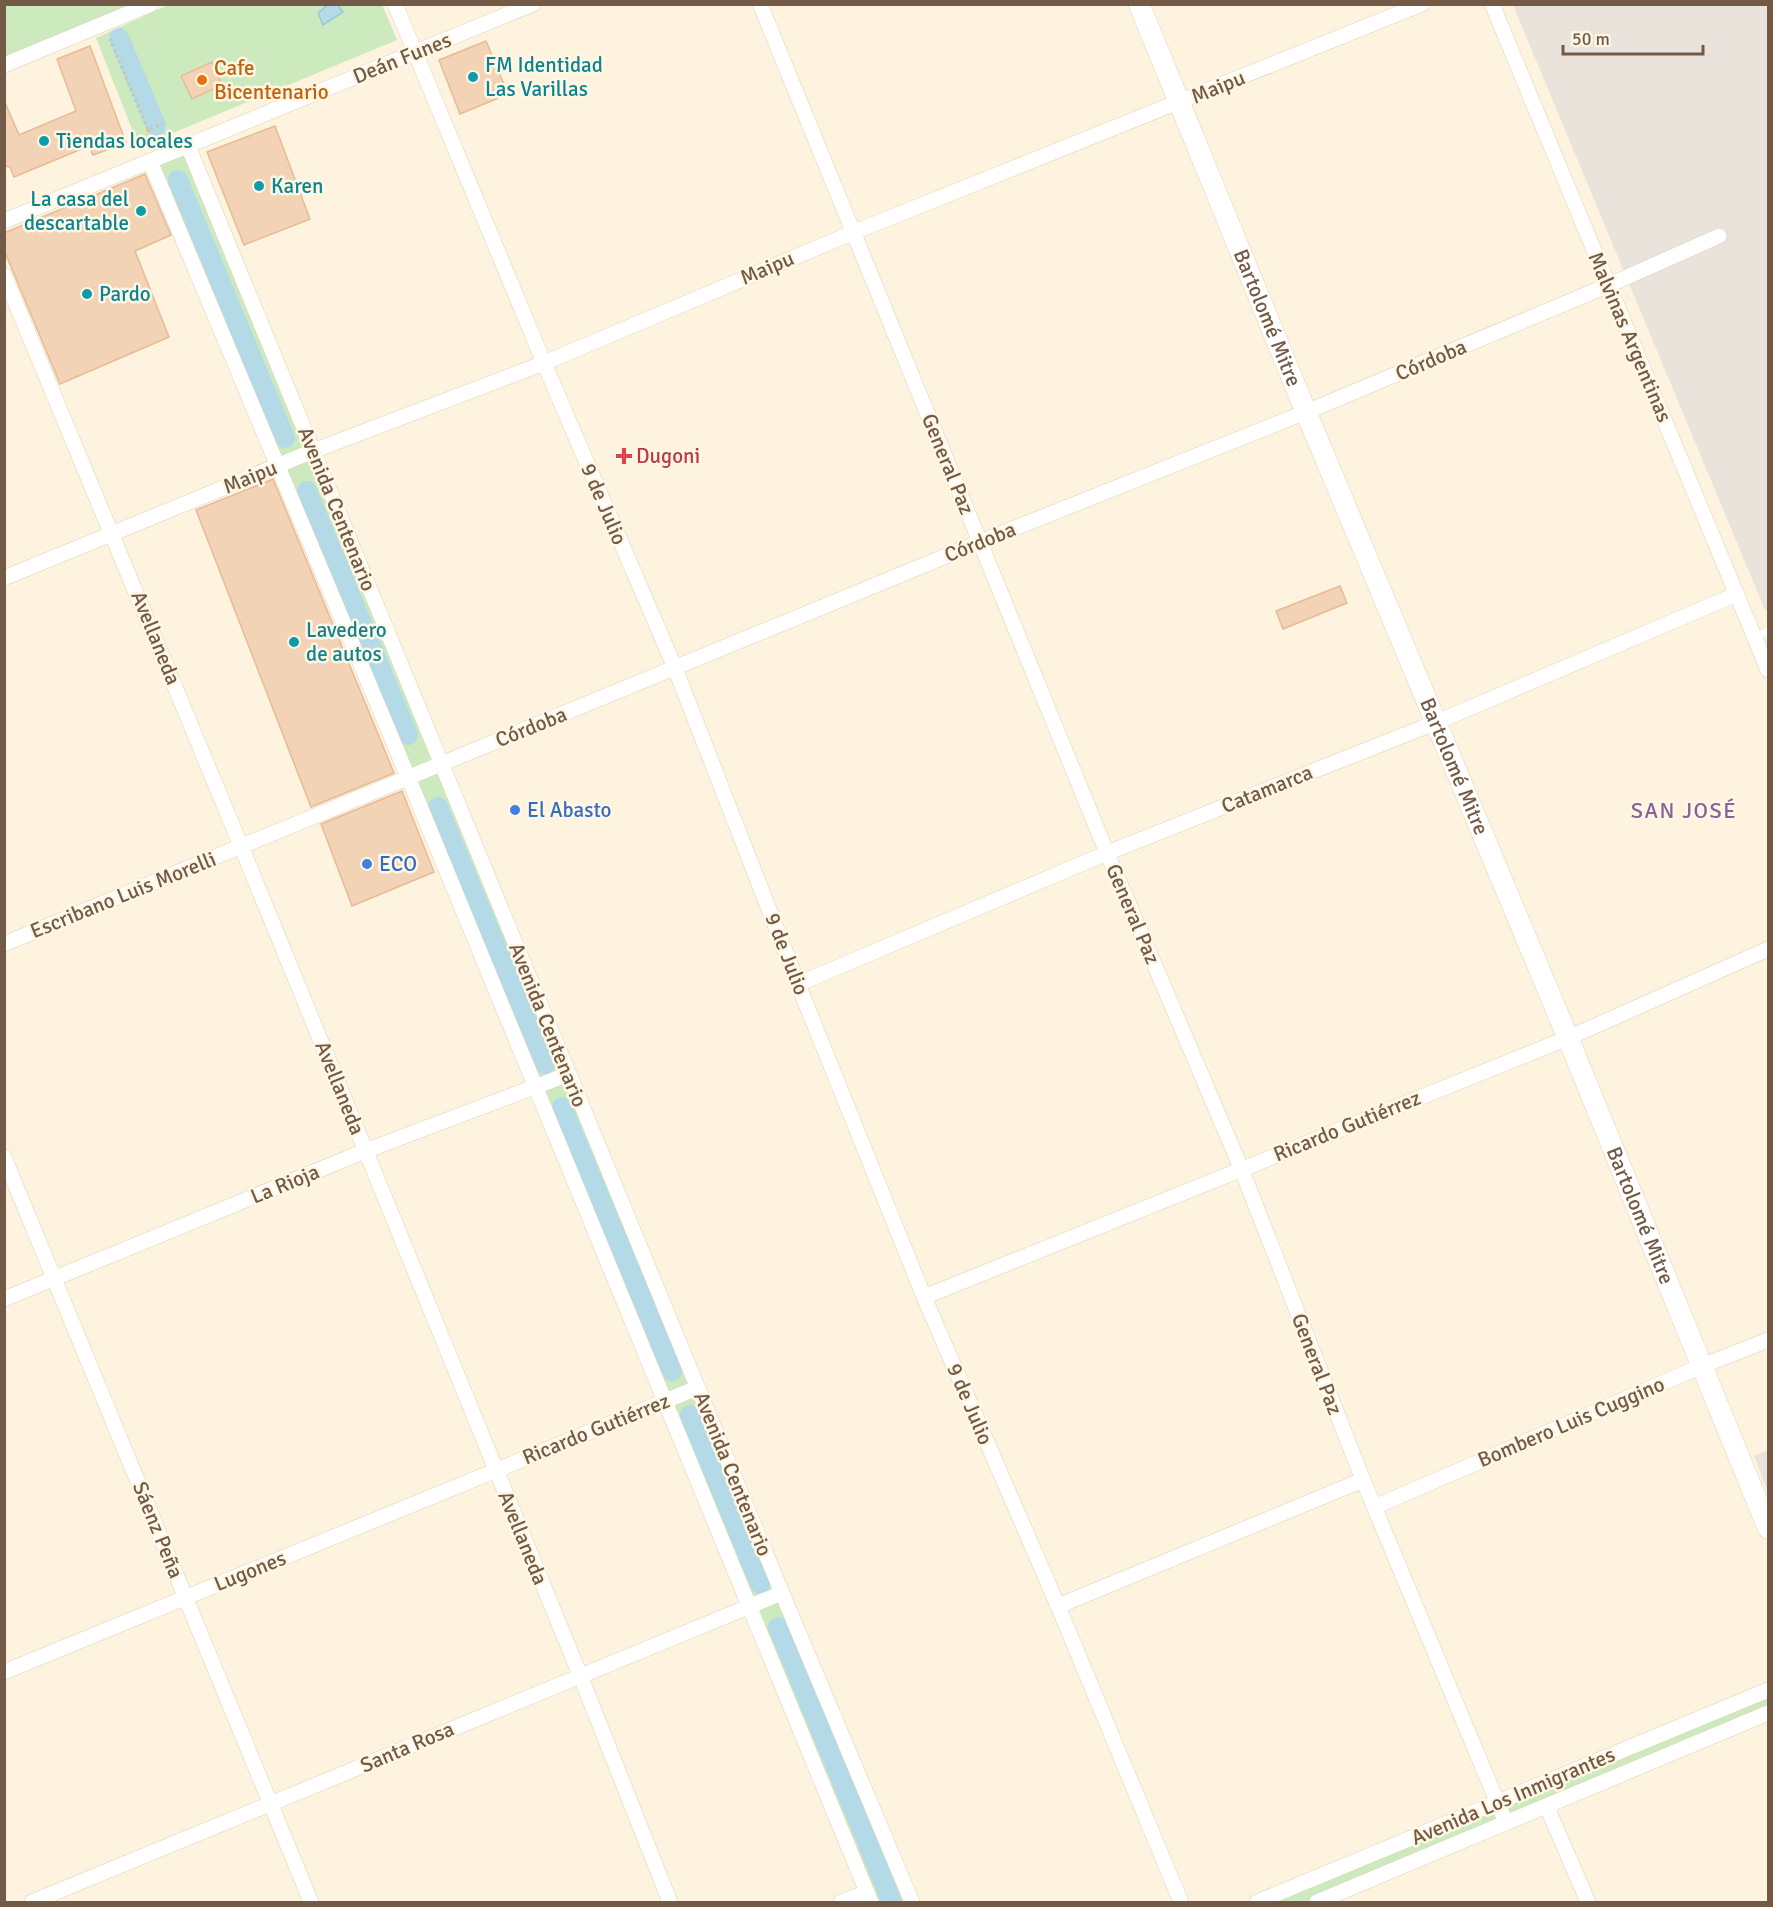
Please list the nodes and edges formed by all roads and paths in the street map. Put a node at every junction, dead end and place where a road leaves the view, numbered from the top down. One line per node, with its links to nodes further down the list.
1 (151, 4): 8 (street)
2 (395, 4): 9 (street, 9 de Julio)
3 (533, 4): 9 (street, Deán Funes)
4 (760, 4): 16 (street, General Paz)
5 (1138, 4): 11 (main road, Bartolomé Mitre)
6 (1422, 4): 11 (street, Maipu)
7 (1492, 4): 19 (street, Malvinas Argentinas)
8 (103, 24): 10 (street); 12 (path)
9 (415, 53): 13 (street, Deán Funes); 20 (street, 9 de Julio)
10 (4, 65)
11 (1180, 102): 16 (street, Maipu); 21 (main road, Bartolomé Mitre)
12 (163, 123)
13 (188, 146): 14 (street, Deán Funes); 22 (street, Avenida Centenario)
14 (150, 161): 15 (street, Deán Funes); 23 (street, Avenida Centenario)
15 (4, 221)
16 (852, 232): 20 (street, Maipu); 25 (street, General Paz)
17 (1719, 236): 19 (street, Córdoba)
18 (4, 275): 24 (street, Avellaneda)
19 (1609, 285): 21 (street, Córdoba); 27 (street, Malvinas Argentinas)
20 (544, 363): 22 (street, Maipu); 29 (street, 9 de Julio)
21 (1306, 412): 25 (street, Córdoba); 31 (main road, Bartolomé Mitre)
22 (313, 451): 23 (street, Maipu); 32 (street, Avenida Centenario)
23 (278, 465): 24 (street, Maipu); 33 (street, Avenida Centenario)
24 (113, 533): 26 (street, Maipu); 34 (street, Avellaneda)
25 (980, 542): 29 (street, Córdoba); 35 (street, General Paz)
26 (4, 578)
27 (1737, 594): 28 (street, Malvinas Argentinas); 31 (street, Catamarca)
28 (1762, 634): 30 (street, Malvinas Argentinas)
29 (675, 668): 32 (street, Córdoba); 38 (street, 9 de Julio)
30 (1768, 670)
31 (1437, 722): 35 (street, Catamarca); 39 (main road, Bartolomé Mitre)
32 (441, 764): 33 (street, Córdoba); 40 (street, Avenida Centenario)
33 (408, 777): 34 (street, Córdoba); 41 (street, Avenida Centenario)
34 (241, 846): 36 (street, Escribano Luis Morelli); 42 (street, Avellaneda)
35 (1107, 853): 38 (street, Catamarca); 44 (street, General Paz)
36 (4, 944)
37 (1768, 949): 39 (street, Ricardo Gutiérrez)
38 (798, 984): 46 (street, 9 de Julio)
39 (1568, 1038): 44 (street, Ricardo Gutiérrez); 49 (main road, Bartolomé Mitre)
40 (568, 1074): 41 (street, La Rioja); 50 (street, Avenida Centenario)
41 (535, 1086): 42 (street, La Rioja); 51 (street, Avenida Centenario)
42 (365, 1151): 45 (street, La Rioja); 52 (street, Avellaneda)
43 (4, 1157): 45 (street, Sáenz Peña)
44 (1241, 1168): 46 (street, Ricardo Gutiérrez); 53 (street, General Paz)
45 (55, 1278): 47 (street, La Rioja); 57 (street, Sáenz Peña)
46 (924, 1297): 59 (street, 9 de Julio)
47 (4, 1299)
48 (1768, 1340): 49 (street, Bombero Luis Cuggino)
49 (1702, 1366): 54 (street, Bombero Luis Cuggino); 55 (main road, Bartolomé Mitre)
50 (697, 1388): 51 (street, Ricardo Gutiérrez); 56 (street, Avenida Centenario)
51 (664, 1401): 52 (street, Ricardo Gutiérrez); 58 (street, Avenida Centenario)
52 (495, 1470): 57 (street, Lugones); 61 (street, Avellaneda)
53 (1363, 1480): 54 (street, General Paz); 59 (street)
54 (1374, 1507): 65 (street, General Paz)
55 (1768, 1528)
56 (782, 1593): 58 (street, Santa Rosa); 73 (street, Avenida Centenario)
57 (186, 1597): 60 (street, Lugones); 64 (street, Sáenz Peña)
58 (749, 1606): 61 (street, Santa Rosa); 68 (street, Avenida Centenario)
59 (1058, 1606): 74 (street, 9 de Julio)
60 (4, 1672)
61 (580, 1675): 64 (street, Santa Rosa); 71 (street, Avellaneda)
62 (1768, 1690): 65 (street, Avenida Los Inmigrantes)
63 (1768, 1713): 66 (street, Avenida Los Inmigrantes)
64 (271, 1803): 69 (street, Santa Rosa); 70 (street, Sáenz Peña)
65 (1498, 1803): 67 (street, General Paz); 75 (street, Avenida Los Inmigrantes)
66 (1547, 1807): 67 (street, Avenida Los Inmigrantes); 77 (street)
67 (1506, 1823): 76 (street, Avenida Los Inmigrantes)
68 (869, 1897): 72 (street)
69 (32, 1902)
70 (311, 1902)
71 (670, 1902)
72 (842, 1902)
73 (912, 1902)
74 (1181, 1902)
75 (1257, 1902)
76 (1317, 1902)
77 (1588, 1902)

